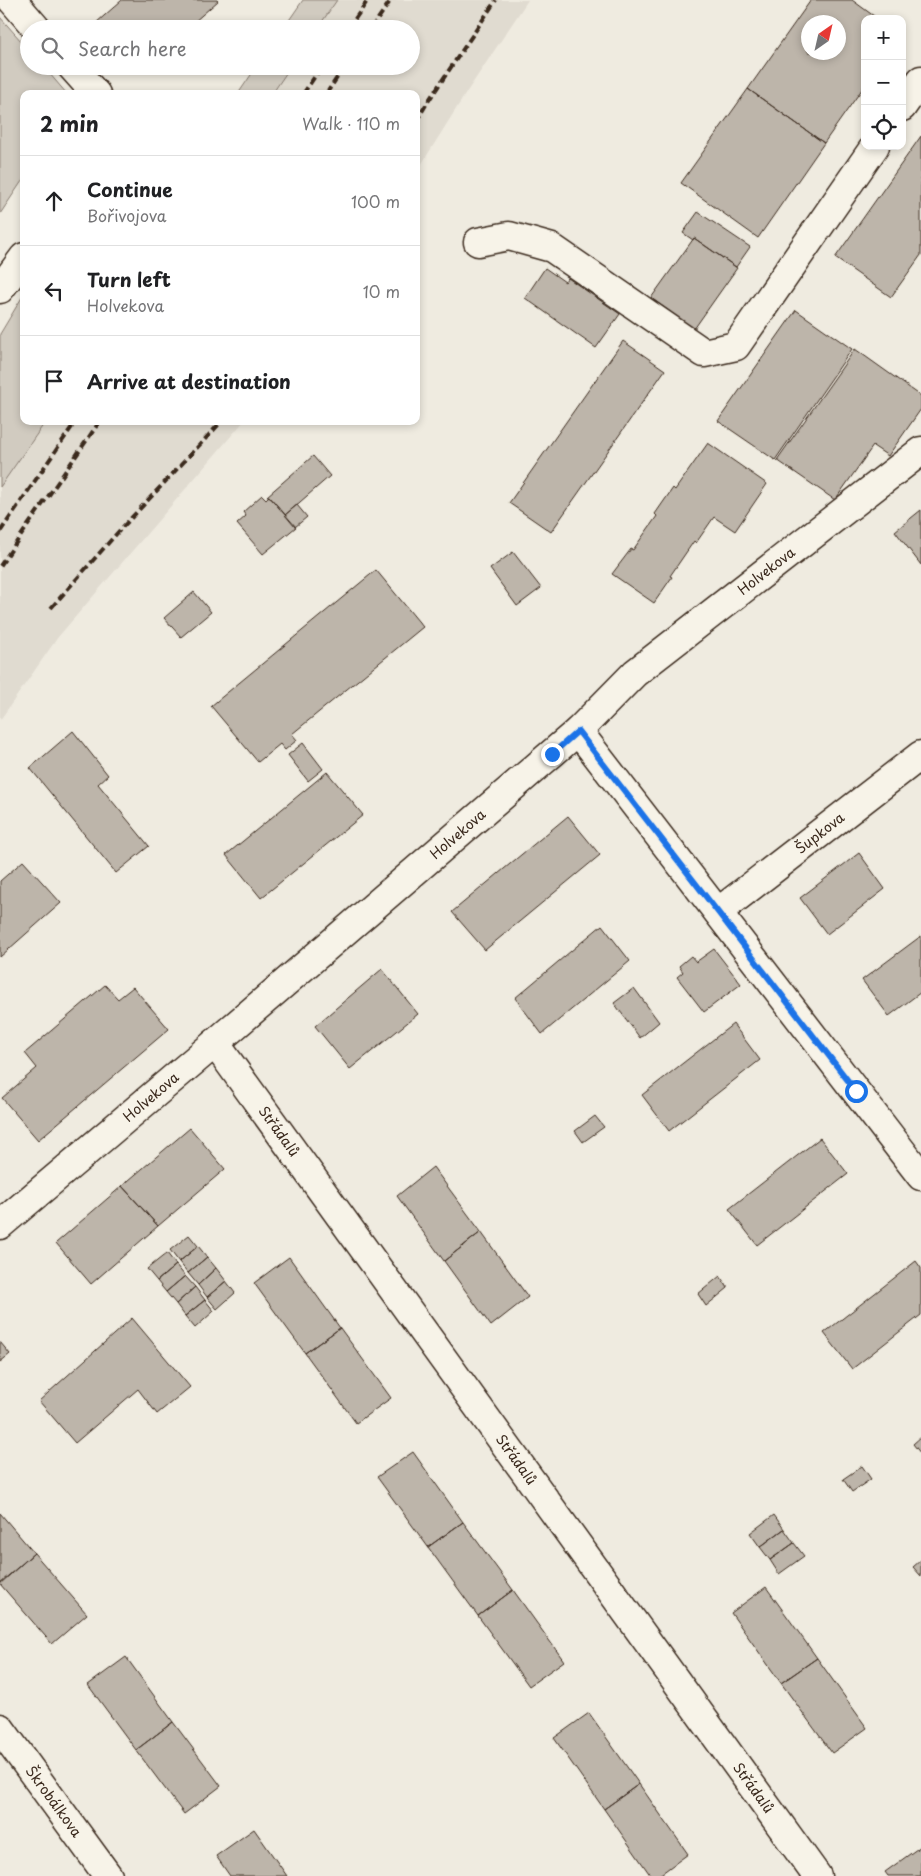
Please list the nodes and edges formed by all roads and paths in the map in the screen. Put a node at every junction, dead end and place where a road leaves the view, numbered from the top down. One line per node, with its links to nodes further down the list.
1 (12, 0): 2 (street)
2 (29, 20)
3 (79, 75): 5 (street)
4 (921, 80): 6 (street)
5 (92, 90)
6 (903, 105)
7 (872, 150): 8 (street)
8 (478, 242)
9 (20, 262): 10 (street)
10 (0, 289)
11 (921, 450): 12 (street, Holvekova)
12 (578, 731): 14 (street); 15 (street, Holvekova)
13 (921, 754): 14 (street, Šupkova)
14 (718, 912): 16 (street)
15 (215, 1044): 17 (street, Holvekova); 20 (street, Střádalů)
16 (921, 1176)
17 (0, 1225)
18 (0, 1728): 19 (street, Škrobálkova)
19 (108, 1876)
20 (817, 1876)

